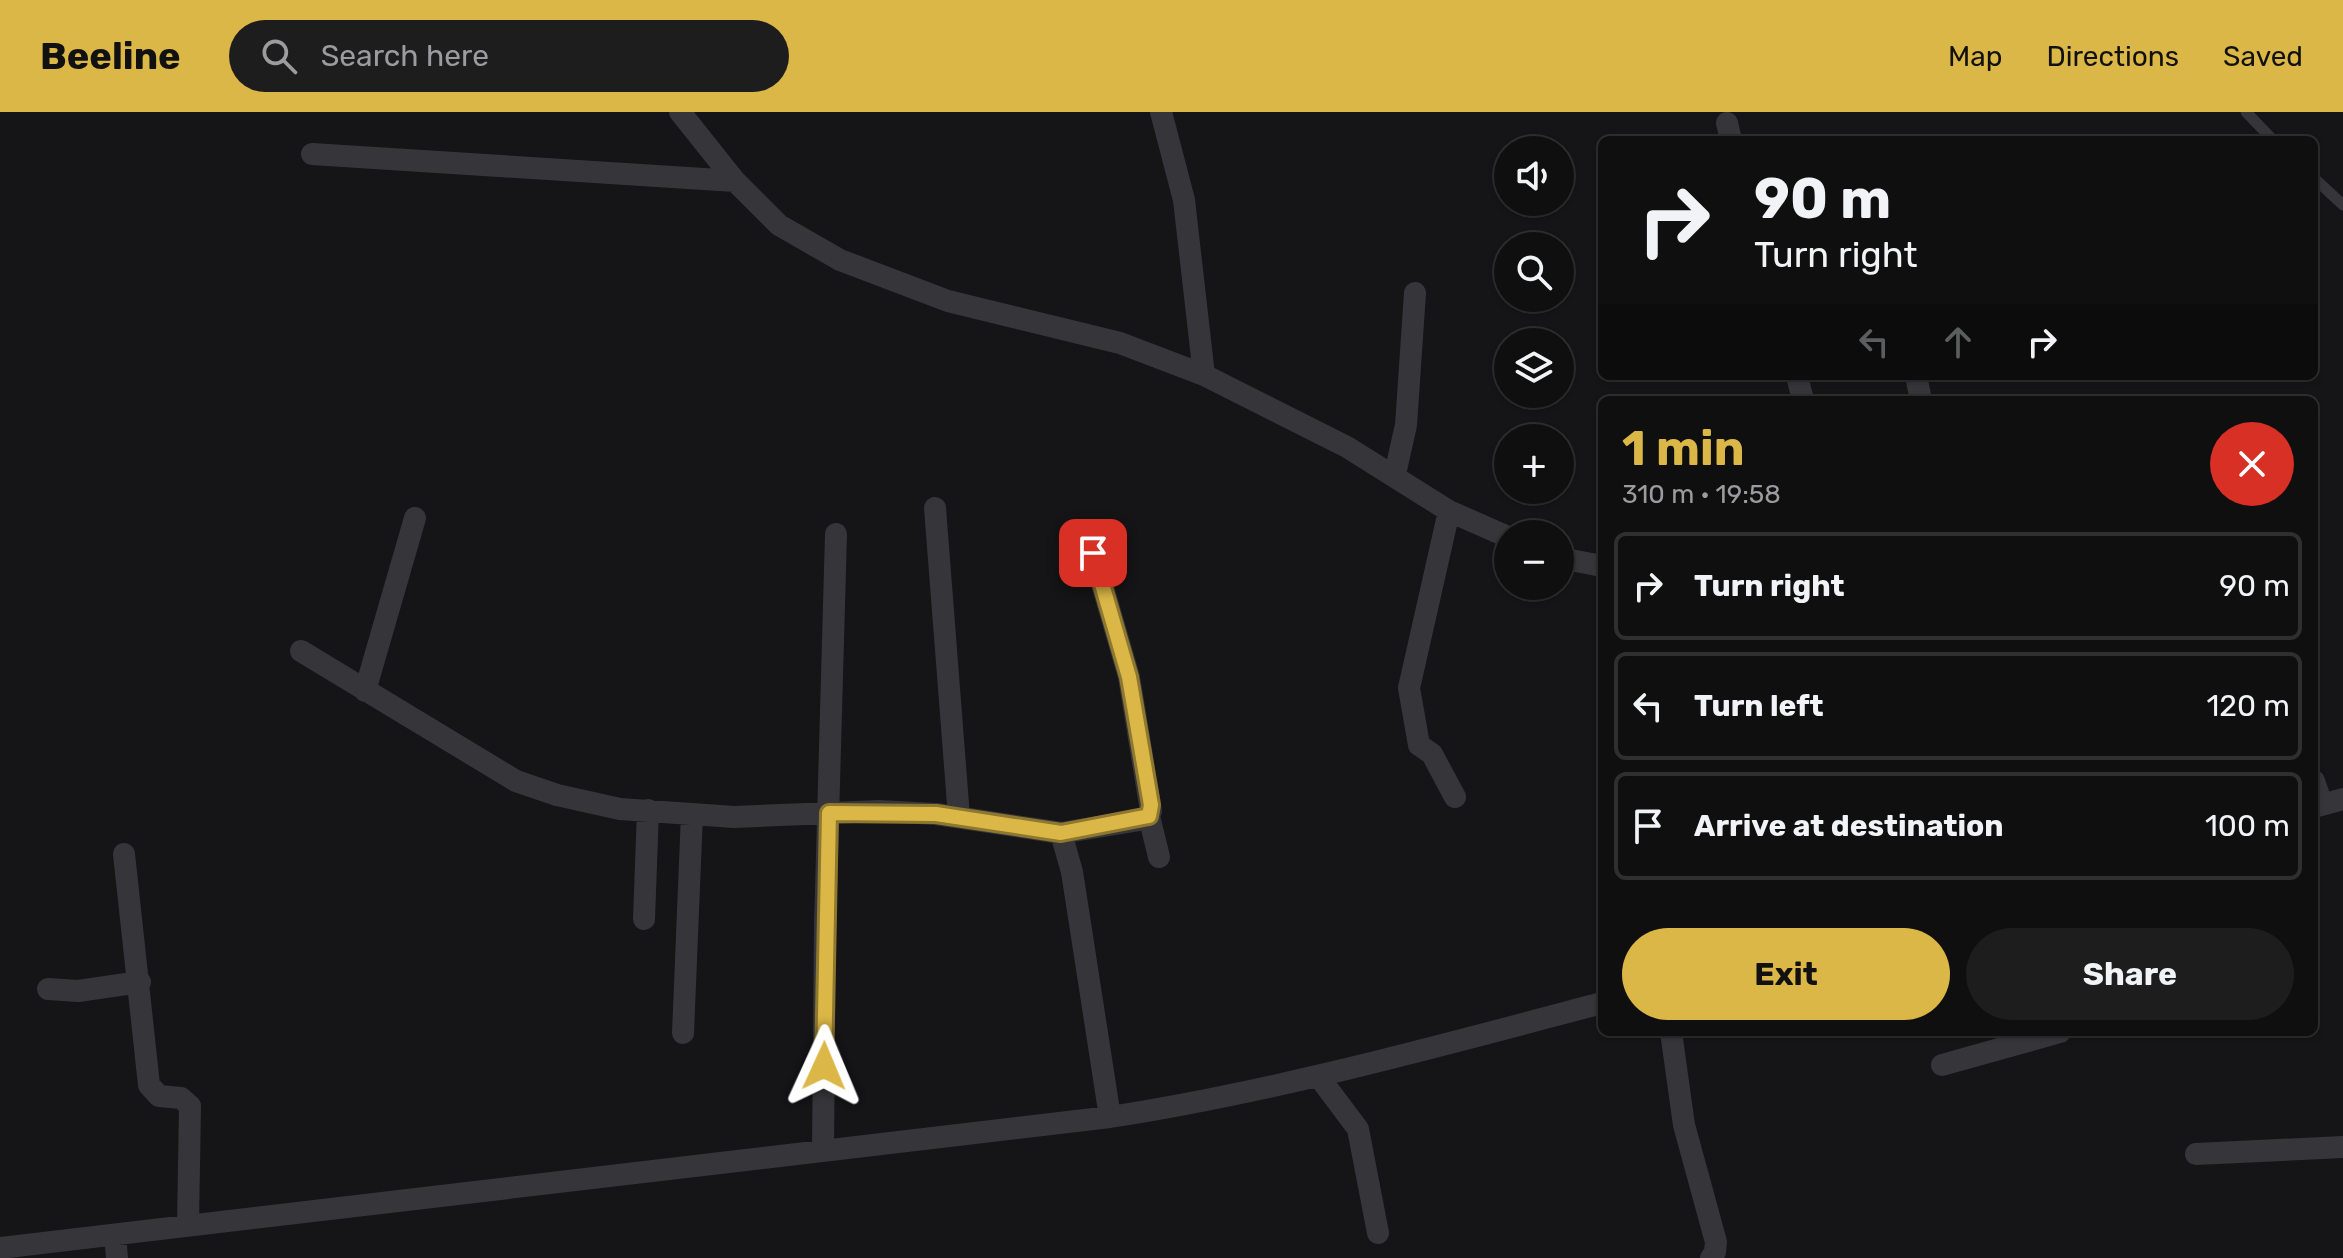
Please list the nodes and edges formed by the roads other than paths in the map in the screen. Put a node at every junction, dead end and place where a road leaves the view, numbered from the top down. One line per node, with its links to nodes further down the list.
1 (680, 112): 6 (street)
2 (1161, 112): 10 (street)
3 (2246, 112): 4 (lane)
4 (2269, 136)
5 (312, 154): 6 (street)
6 (735, 181): 10 (street)
7 (2318, 182): 8 (lane)
8 (2343, 205)
9 (1415, 293): 11 (street)
10 (1204, 375): 11 (street)
11 (1395, 474): 13 (street)
12 (935, 508): 27 (street)
13 (1449, 511): 15 (street); 22 (street)
14 (415, 518): 21 (street)
15 (1494, 531)
16 (836, 534): 24 (street)
17 (1093, 553): 26 (street)
18 (1574, 561): 19 (street)
19 (1598, 565)
20 (301, 651): 21 (street)
21 (365, 691): 23 (street)
22 (1455, 797)
23 (648, 810): 25 (street); 31 (street)
24 (829, 813): 25 (street); 27 (street); 42 (street)
25 (692, 814): 35 (street)
26 (1149, 816): 28 (street); 30 (street)
27 (959, 817): 28 (street)
28 (1061, 833): 40 (street)
29 (124, 854): 32 (street)
30 (1159, 857)
31 (644, 919)
32 (140, 982): 33 (street); 44 (street)
33 (48, 989)
34 (1598, 1004): 39 (street)
35 (683, 1033)
36 (1672, 1036): 49 (street)
37 (2046, 1036): 38 (street)
38 (1942, 1065)
39 (1319, 1077): 40 (street); 45 (street)
40 (1110, 1117): 42 (street)
41 (2343, 1147): 43 (street)
42 (823, 1150): 44 (street)
43 (2196, 1154)
44 (188, 1225): 46 (street)
45 (1378, 1233)
46 (115, 1235): 47 (street); 48 (street)
47 (2, 1252)
48 (117, 1258)
49 (1711, 1258)

